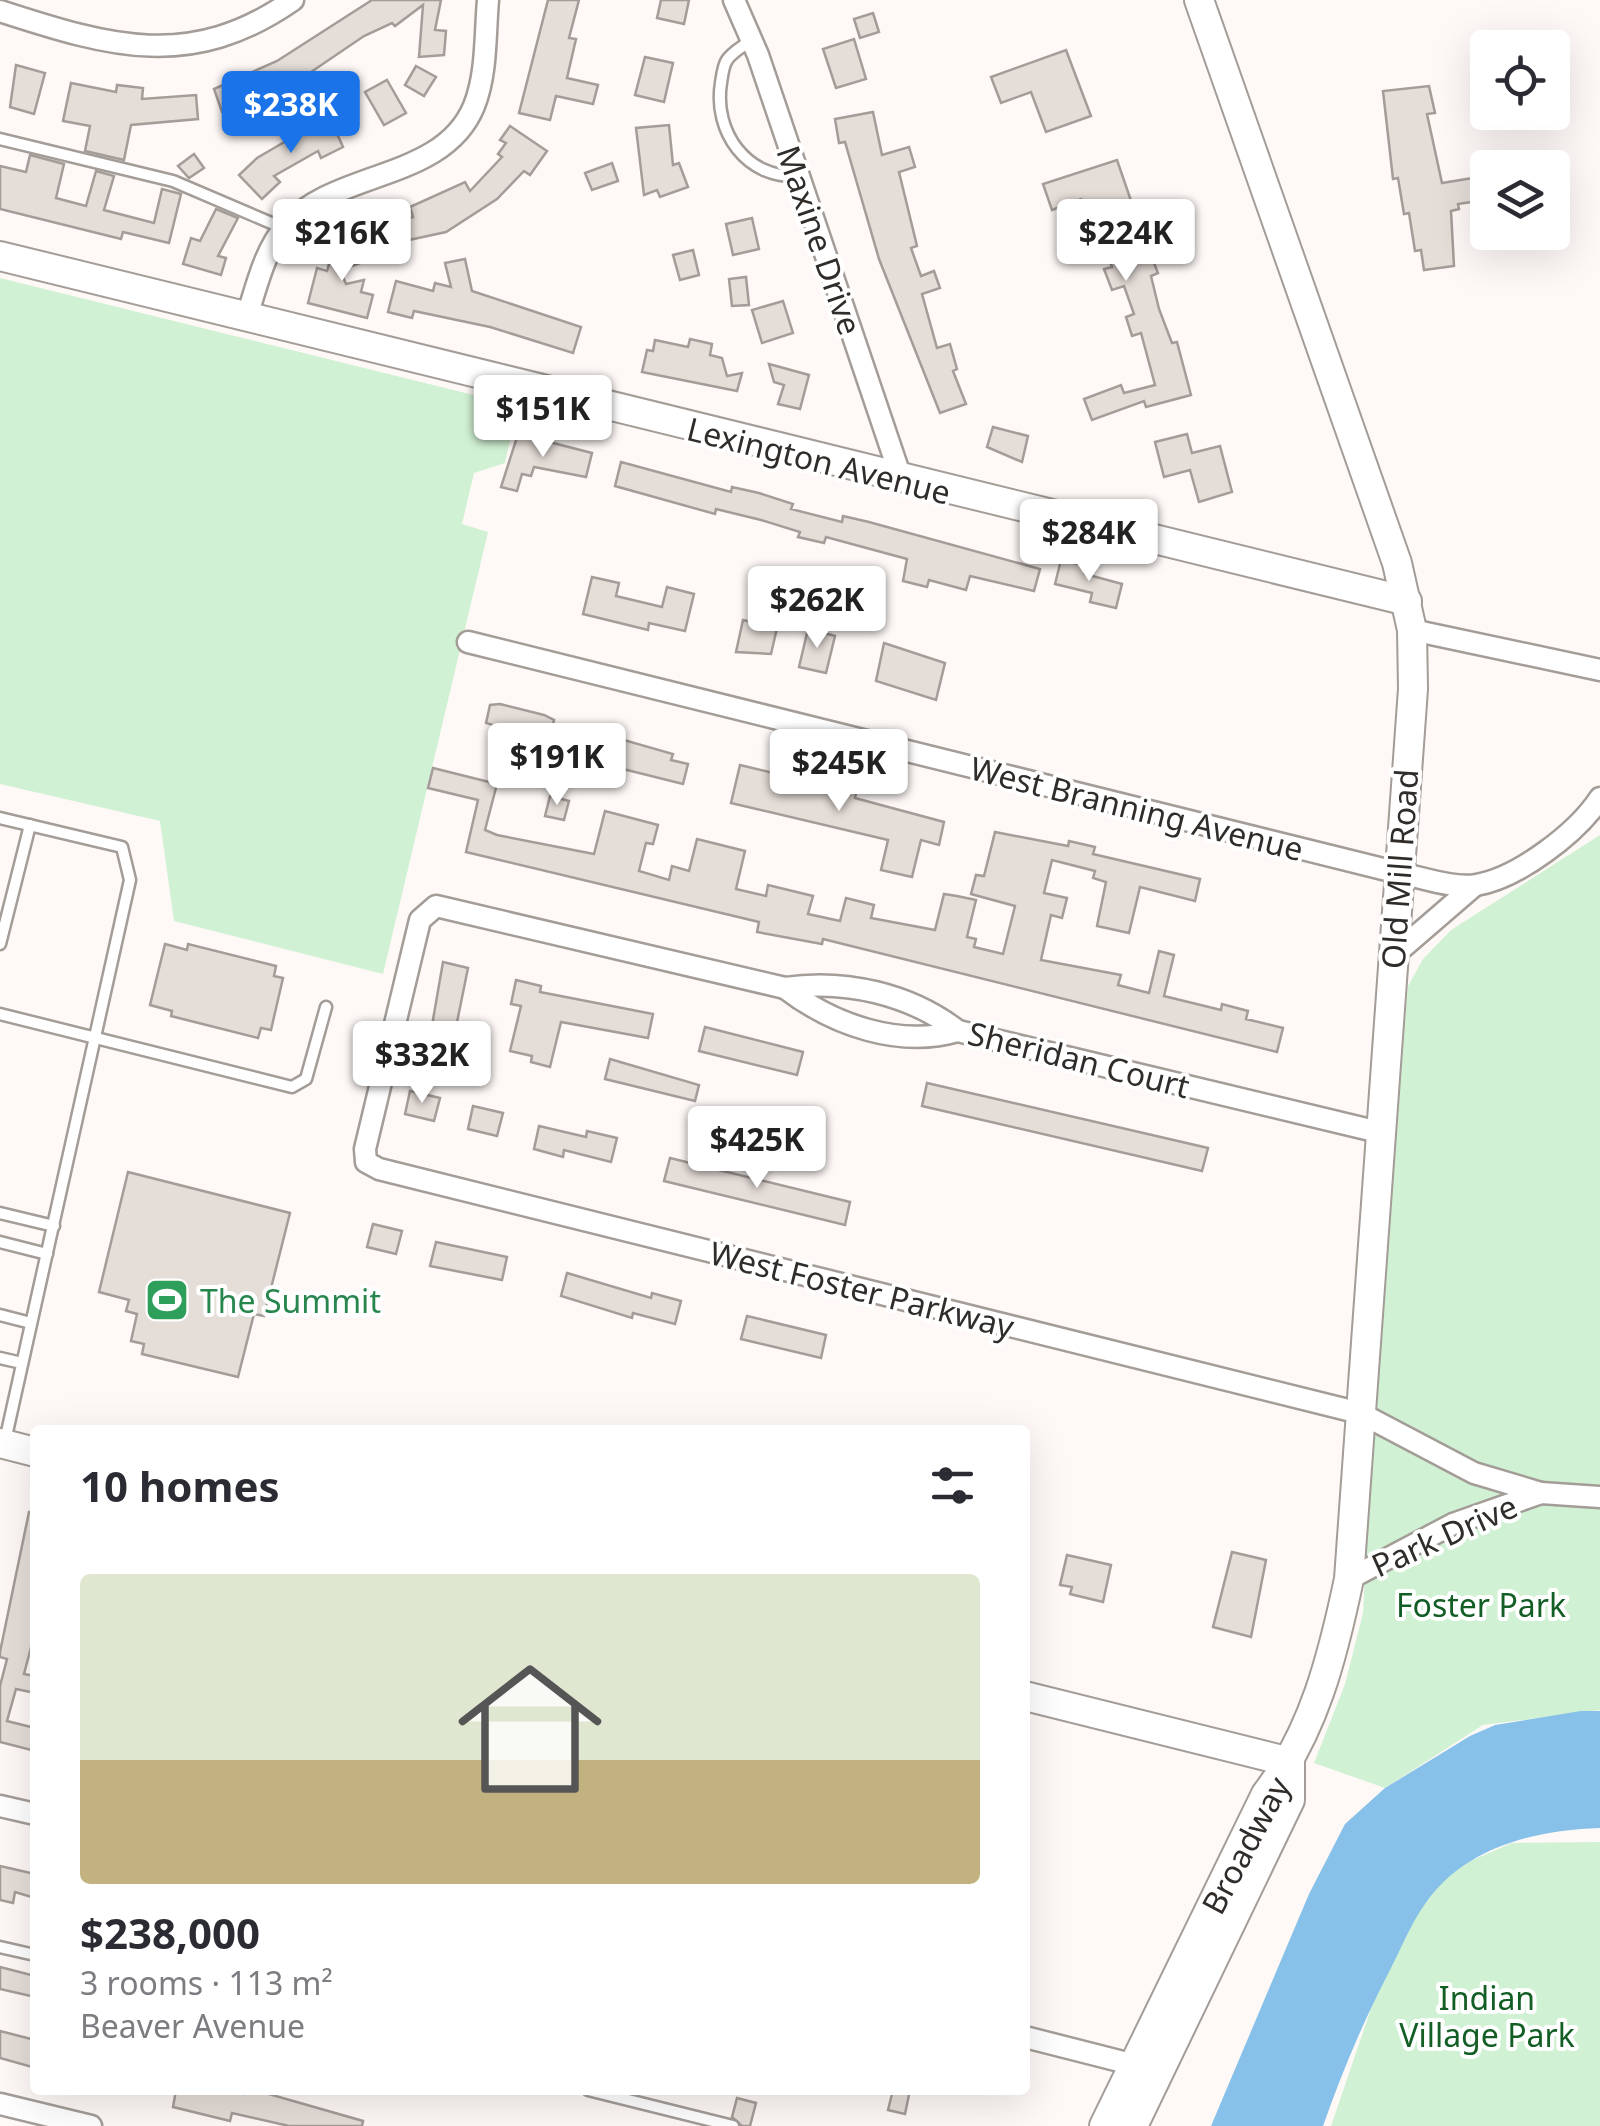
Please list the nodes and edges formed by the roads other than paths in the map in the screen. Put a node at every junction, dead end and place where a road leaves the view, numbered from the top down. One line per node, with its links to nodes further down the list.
1 (294, 0): 5 (street)
2 (488, 0): 9 (street)
3 (734, 0): 6 (street, Maxine Drive)
4 (1198, 0): 13 (main road, Old Mill Road)
5 (0, 11)
6 (752, 39): 8 (street, Maxine Drive); 8 (lane)
7 (0, 138): 9 (lane)
8 (798, 176): 12 (street, Maxine Drive)
9 (284, 228): 11 (street)
10 (0, 256): 11 (main road, Lexington Avenue)
11 (246, 318): 12 (main road, Lexington Avenue)
12 (902, 481): 13 (main road, Lexington Avenue)
13 (1407, 602): 14 (main road, Old Mill Road)
14 (1412, 630): 16 (street); 20 (main road, Old Mill Road)
15 (468, 642): 20 (street, West Branning Avenue)
16 (1600, 670)
17 (1600, 798): 21 (street)
18 (0, 818): 19 (lane)
19 (30, 826): 22 (lane); 28 (lane)
20 (1399, 873): 21 (street, West Branning Avenue); 23 (main road, Old Mill Road)
21 (1474, 886): 23 (street)
22 (0, 944)
23 (1394, 955): 29 (main road, Old Mill Road)
24 (785, 988): 27 (street, Sheridan Court); 27 (street); 30 (street, Sheridan Court)
25 (326, 1007): 28 (lane)
26 (0, 1014): 28 (lane)
27 (958, 1031): 29 (street, Sheridan Court)
28 (93, 1036): 32 (lane)
29 (1382, 1133): 39 (main road, Old Mill Road)
30 (366, 1162): 39 (street, West Foster Parkway)
31 (0, 1213): 32 (lane)
32 (54, 1226): 34 (lane)
33 (0, 1242): 34 (lane)
34 (48, 1254): 36 (lane)
35 (0, 1315): 36 (lane)
36 (31, 1323): 38 (lane)
37 (0, 1358): 38 (lane)
38 (22, 1364): 40 (lane)
39 (1360, 1413): 42 (street, Park Drive); 44 (main road, Old Mill Road)
40 (1, 1450): 41 (main road)
41 (30, 1452)
42 (1540, 1493): 43 (street, Park Drive); 44 (street, Park Drive)
43 (1600, 1497)
44 (1349, 1579): 46 (main road, Old Mill Road)
45 (1030, 1697): 46 (main road)
46 (1290, 1762): 52 (main road, Broadway); 58 (main road, Broadway)
47 (0, 1806): 48 (street)
48 (30, 1813)
49 (0, 1948): 50 (lane)
50 (30, 1954)
51 (1030, 2038): 52 (street)
52 (1135, 2064): 57 (main road, Broadway)
53 (608, 2095): 56 (lane)
54 (0, 2104): 55 (street)
55 (90, 2126)
56 (733, 2126)
57 (1104, 2126)
58 (1133, 2126)

